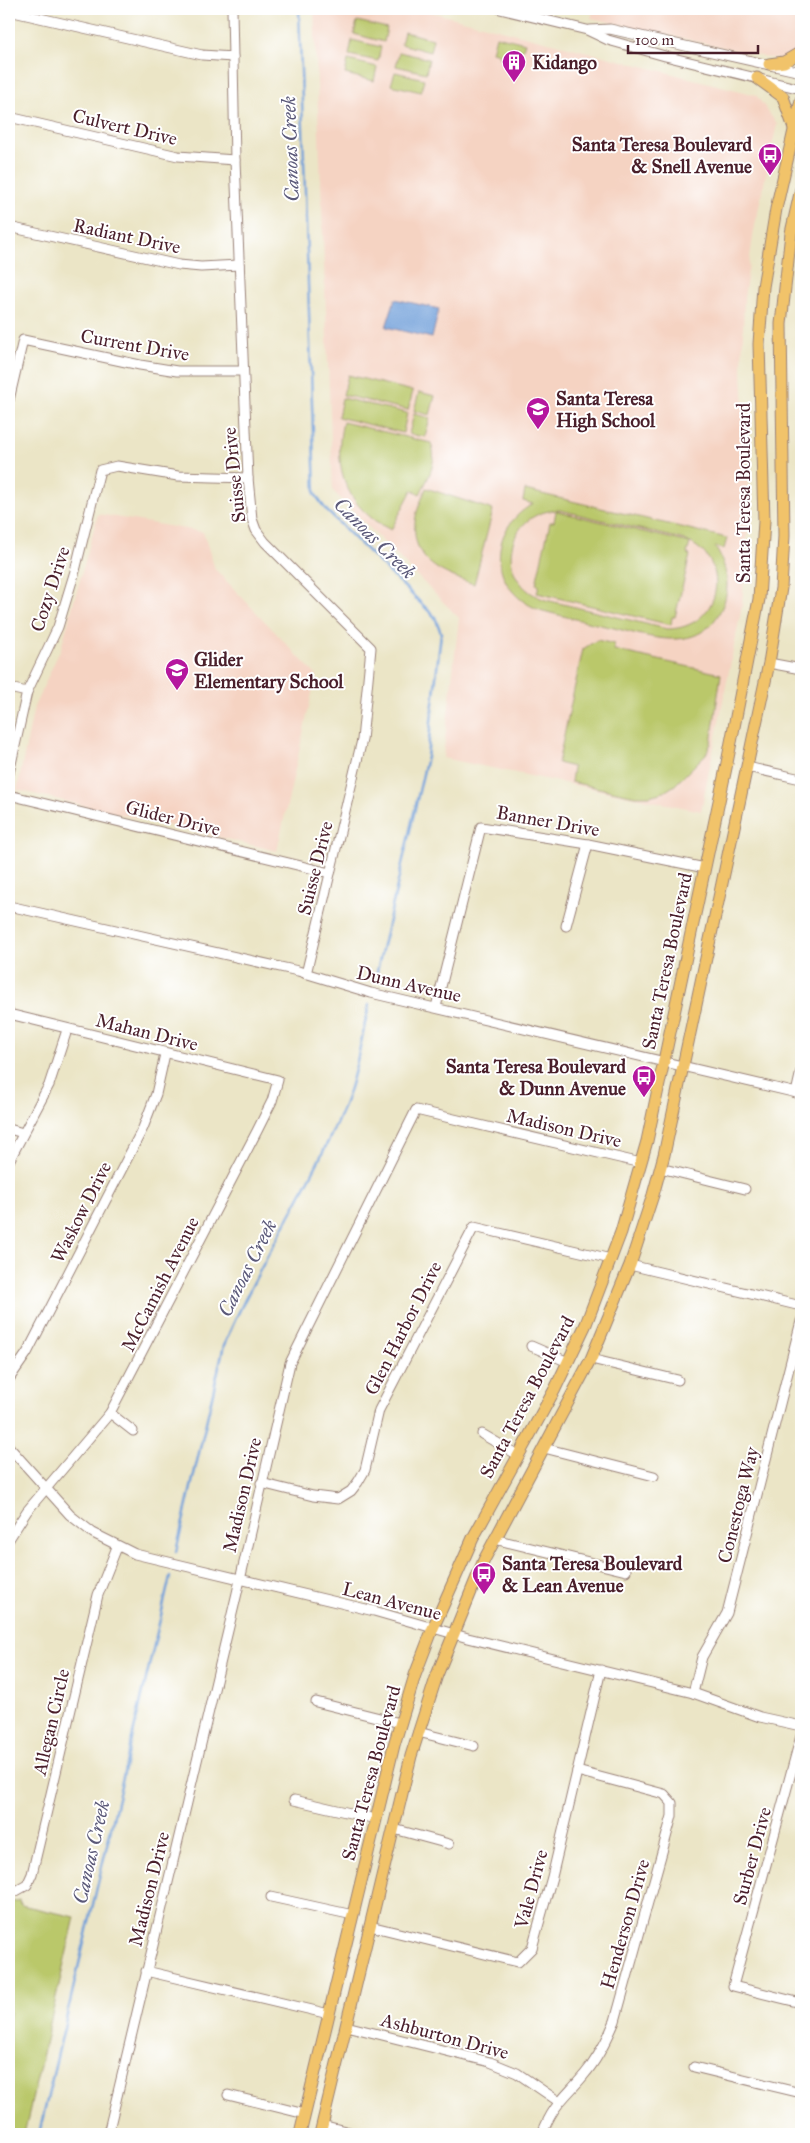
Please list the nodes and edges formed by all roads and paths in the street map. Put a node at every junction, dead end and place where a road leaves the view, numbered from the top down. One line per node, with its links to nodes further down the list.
1 (232, 9): 6 (street, Suisse Drive)
2 (500, 9): 4 (street)
3 (9, 10): 6 (street)
4 (587, 30): 7 (street); 9 (street)
5 (801, 52): 7 (main road)
6 (233, 57): 14 (street, Suisse Drive)
7 (768, 64): 8 (street)
8 (801, 72)
9 (757, 78): 10 (street); 13 (main road)
10 (801, 89)
11 (801, 100): 13 (main road, Santa Teresa Boulevard)
12 (9, 117): 14 (street, Culvert Drive)
13 (794, 129): 30 (main road, Santa Teresa Boulevard)
14 (235, 160): 17 (street, Suisse Drive)
15 (801, 188): 21 (main road, Santa Teresa Boulevard)
16 (9, 227): 17 (street, Radiant Drive)
17 (239, 265): 18 (street, Suisse Drive)
18 (242, 370): 19 (street, Current Drive); 20 (street, Suisse Drive)
19 (9, 400)
20 (248, 478): 24 (street, Cozy Drive); 31 (street, Suisse Drive)
21 (769, 663): 22 (street); 25 (main road, Santa Teresa Boulevard)
22 (801, 669)
23 (9, 688): 24 (street)
24 (27, 692): 26 (street, Cozy Drive)
25 (747, 767): 27 (street); 40 (main road, Santa Teresa Boulevard)
26 (9, 773)
27 (801, 779)
28 (9, 795): 31 (street, Glider Drive)
29 (588, 844): 30 (street, Banner Drive); 33 (street); 35 (street, Banner Drive)
30 (705, 868): 39 (main road, Santa Teresa Boulevard)
31 (330, 873): 34 (street, Suisse Drive)
32 (9, 906): 34 (street, Dunn Avenue)
33 (566, 926)
34 (306, 974): 35 (street, Dunn Avenue)
35 (436, 1007): 39 (street, Dunn Avenue)
36 (9, 1014): 37 (street, Mahan Drive)
37 (67, 1030): 38 (street, Mahan Drive); 45 (street)
38 (165, 1054): 42 (street, Mahan Drive); 57 (street, Waskow Drive)
39 (664, 1061): 40 (street, Dunn Avenue); 47 (main road, Santa Teresa Boulevard)
40 (683, 1066): 43 (street, Dunn Avenue); 48 (main road, Santa Teresa Boulevard)
41 (801, 1071): 43 (street)
42 (278, 1080): 59 (street, McCamish Avenue)
43 (798, 1093)
44 (9, 1129): 45 (street)
45 (23, 1133): 46 (street)
46 (9, 1161)
47 (641, 1163): 50 (main road, Santa Teresa Boulevard); 66 (street, Madison Drive)
48 (660, 1168): 49 (street); 51 (main road, Santa Teresa Boulevard)
49 (745, 1189)
50 (611, 1259): 56 (main road, Santa Teresa Boulevard); 66 (street, Glen Harbor Drive)
51 (630, 1265): 52 (street); 55 (main road, Santa Teresa Boulevard)
52 (801, 1306)
53 (801, 1321): 76 (street, Conestoga Way)
54 (531, 1346): 56 (street)
55 (591, 1359): 58 (street); 63 (main road, Santa Teresa Boulevard)
56 (568, 1362): 64 (main road, Santa Teresa Boulevard)
57 (9, 1378)
58 (678, 1380)
59 (110, 1413): 60 (street); 67 (street, McCamish Avenue)
60 (133, 1431)
61 (482, 1434): 64 (street)
62 (9, 1447): 67 (street, Lean Avenue)
63 (544, 1448): 65 (street); 69 (main road, Santa Teresa Boulevard)
64 (518, 1455): 73 (main road, Santa Teresa Boulevard)
65 (654, 1476)
66 (261, 1483): 72 (street, Madison Drive)
67 (46, 1489): 68 (street); 70 (street, Lean Avenue)
68 (9, 1538)
69 (494, 1539): 71 (street); 74 (main road, Santa Teresa Boulevard)
70 (117, 1547): 72 (street, Lean Avenue); 88 (street, Allegan Circle)
71 (626, 1571)
72 (240, 1580): 73 (street, Lean Avenue); 92 (street, Madison Drive)
73 (433, 1628): 74 (street, Lean Avenue); 78 (main road, Santa Teresa Boulevard)
74 (452, 1634): 75 (street, Lean Avenue); 80 (main road, Santa Teresa Boulevard)
75 (601, 1670): 76 (street, Lean Avenue); 83 (street, Vale Drive)
76 (693, 1692): 79 (street, Lean Avenue)
77 (316, 1702): 78 (street)
78 (400, 1722): 85 (main road, Santa Teresa Boulevard)
79 (801, 1726)
80 (418, 1732): 82 (street); 86 (main road, Santa Teresa Boulevard)
81 (801, 1736): 93 (street, Surber Drive)
82 (474, 1746)
83 (577, 1771): 91 (street, Vale Drive); 99 (street, Henderson Drive)
84 (294, 1800): 85 (street)
85 (376, 1819): 90 (main road, Santa Teresa Boulevard)
86 (394, 1829): 87 (street); 91 (main road, Santa Teresa Boulevard)
87 (449, 1844)
88 (9, 1895)
89 (271, 1897): 90 (street)
90 (353, 1916): 94 (main road, Santa Teresa Boulevard)
91 (370, 1926): 95 (main road, Santa Teresa Boulevard)
92 (146, 1971): 94 (street); 102 (street, Madison Drive)
93 (801, 2004)
94 (329, 2014): 100 (main road, Santa Teresa Boulevard)
95 (346, 2026): 99 (street, Ashburton Drive); 101 (main road, Santa Teresa Boulevard)
96 (694, 2067): 97 (street)
97 (801, 2093)
98 (228, 2095): 100 (street)
99 (558, 2101): 105 (street, Henderson Drive)
100 (305, 2114): 103 (main road, Santa Teresa Boulevard)
101 (321, 2130): 104 (street)
102 (108, 2134)
103 (300, 2134)
104 (357, 2134)
105 (542, 2134)

